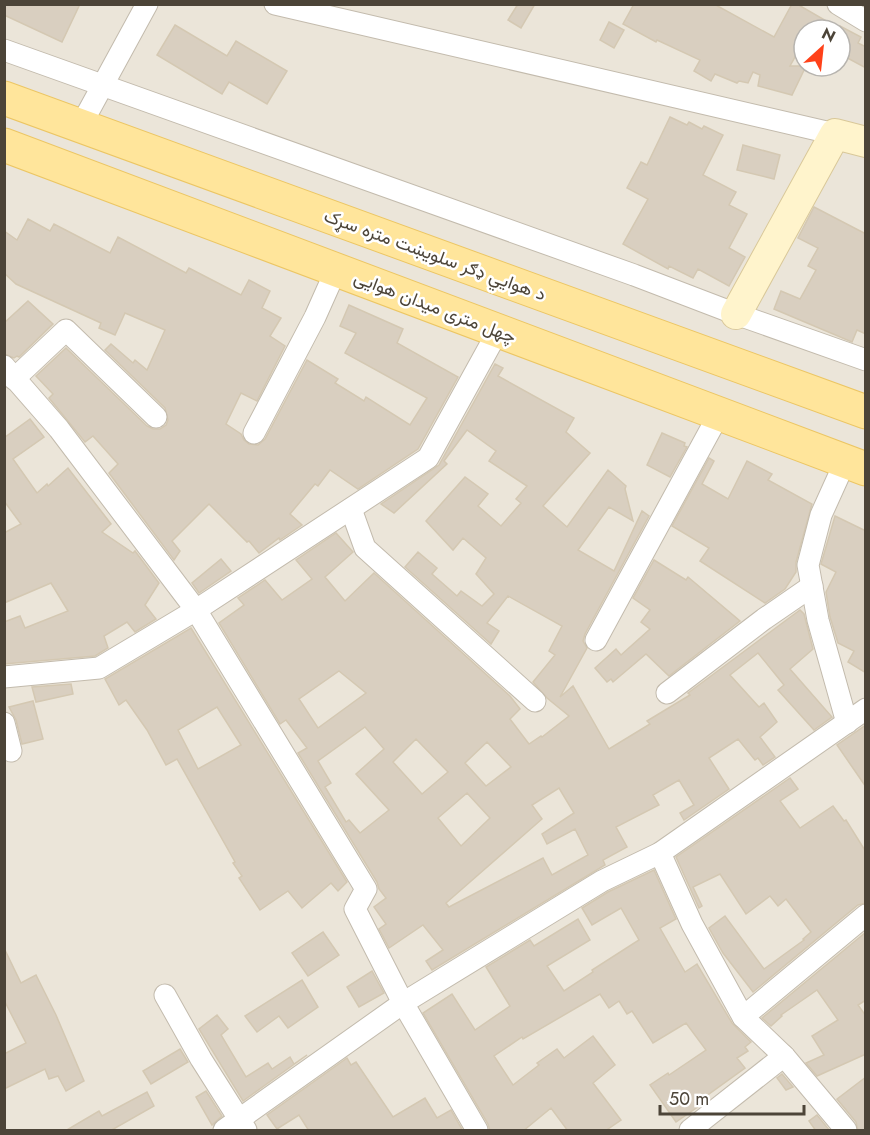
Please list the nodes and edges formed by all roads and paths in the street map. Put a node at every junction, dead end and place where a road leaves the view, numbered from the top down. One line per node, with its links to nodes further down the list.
1 (147, 4): 6 (street)
2 (275, 4): 9 (street)
3 (838, 4): 4 (street)
4 (866, 21)
5 (4, 50): 6 (street)
6 (102, 85): 8 (street); 13 (street)
7 (4, 98): 8 (main road, د هوايي ډګر سلویښت متره سړک)
8 (81, 125): 17 (main road, د هوايي ډګر سلویښت متره سړک)
9 (834, 134): 10 (street); 13 (street)
10 (866, 142)
11 (4, 145): 12 (main road, چهل متری میدان هوایی)
12 (336, 270): 14 (main road, چهل متری میدان هوایی); 20 (street)
13 (736, 314): 15 (street)
14 (498, 331): 18 (main road, چهل متری میدان هوایی); 22 (street)
15 (866, 360)
16 (9, 372): 19 (street); 24 (street)
17 (866, 412)
18 (719, 414): 21 (main road, چهل متری میدان هوایی); 25 (street)
19 (156, 417)
20 (254, 433)
21 (855, 465): 23 (street)
22 (351, 509): 24 (street); 28 (street)
23 (812, 586): 27 (street); 31 (street)
24 (196, 610): 26 (street); 36 (street)
25 (596, 640)
26 (4, 677)
27 (667, 693)
28 (535, 701)
29 (866, 709): 31 (street)
30 (4, 723): 32 (street)
31 (847, 723): 33 (street)
32 (11, 751)
33 (660, 853): 36 (street); 37 (street)
34 (866, 915): 37 (street)
35 (165, 995): 39 (street)
36 (403, 1003): 39 (street); 40 (street)
37 (743, 1017): 38 (street)
38 (784, 1056): 41 (street); 42 (street)
39 (237, 1127)
40 (477, 1131)
41 (690, 1131)
42 (846, 1131)

